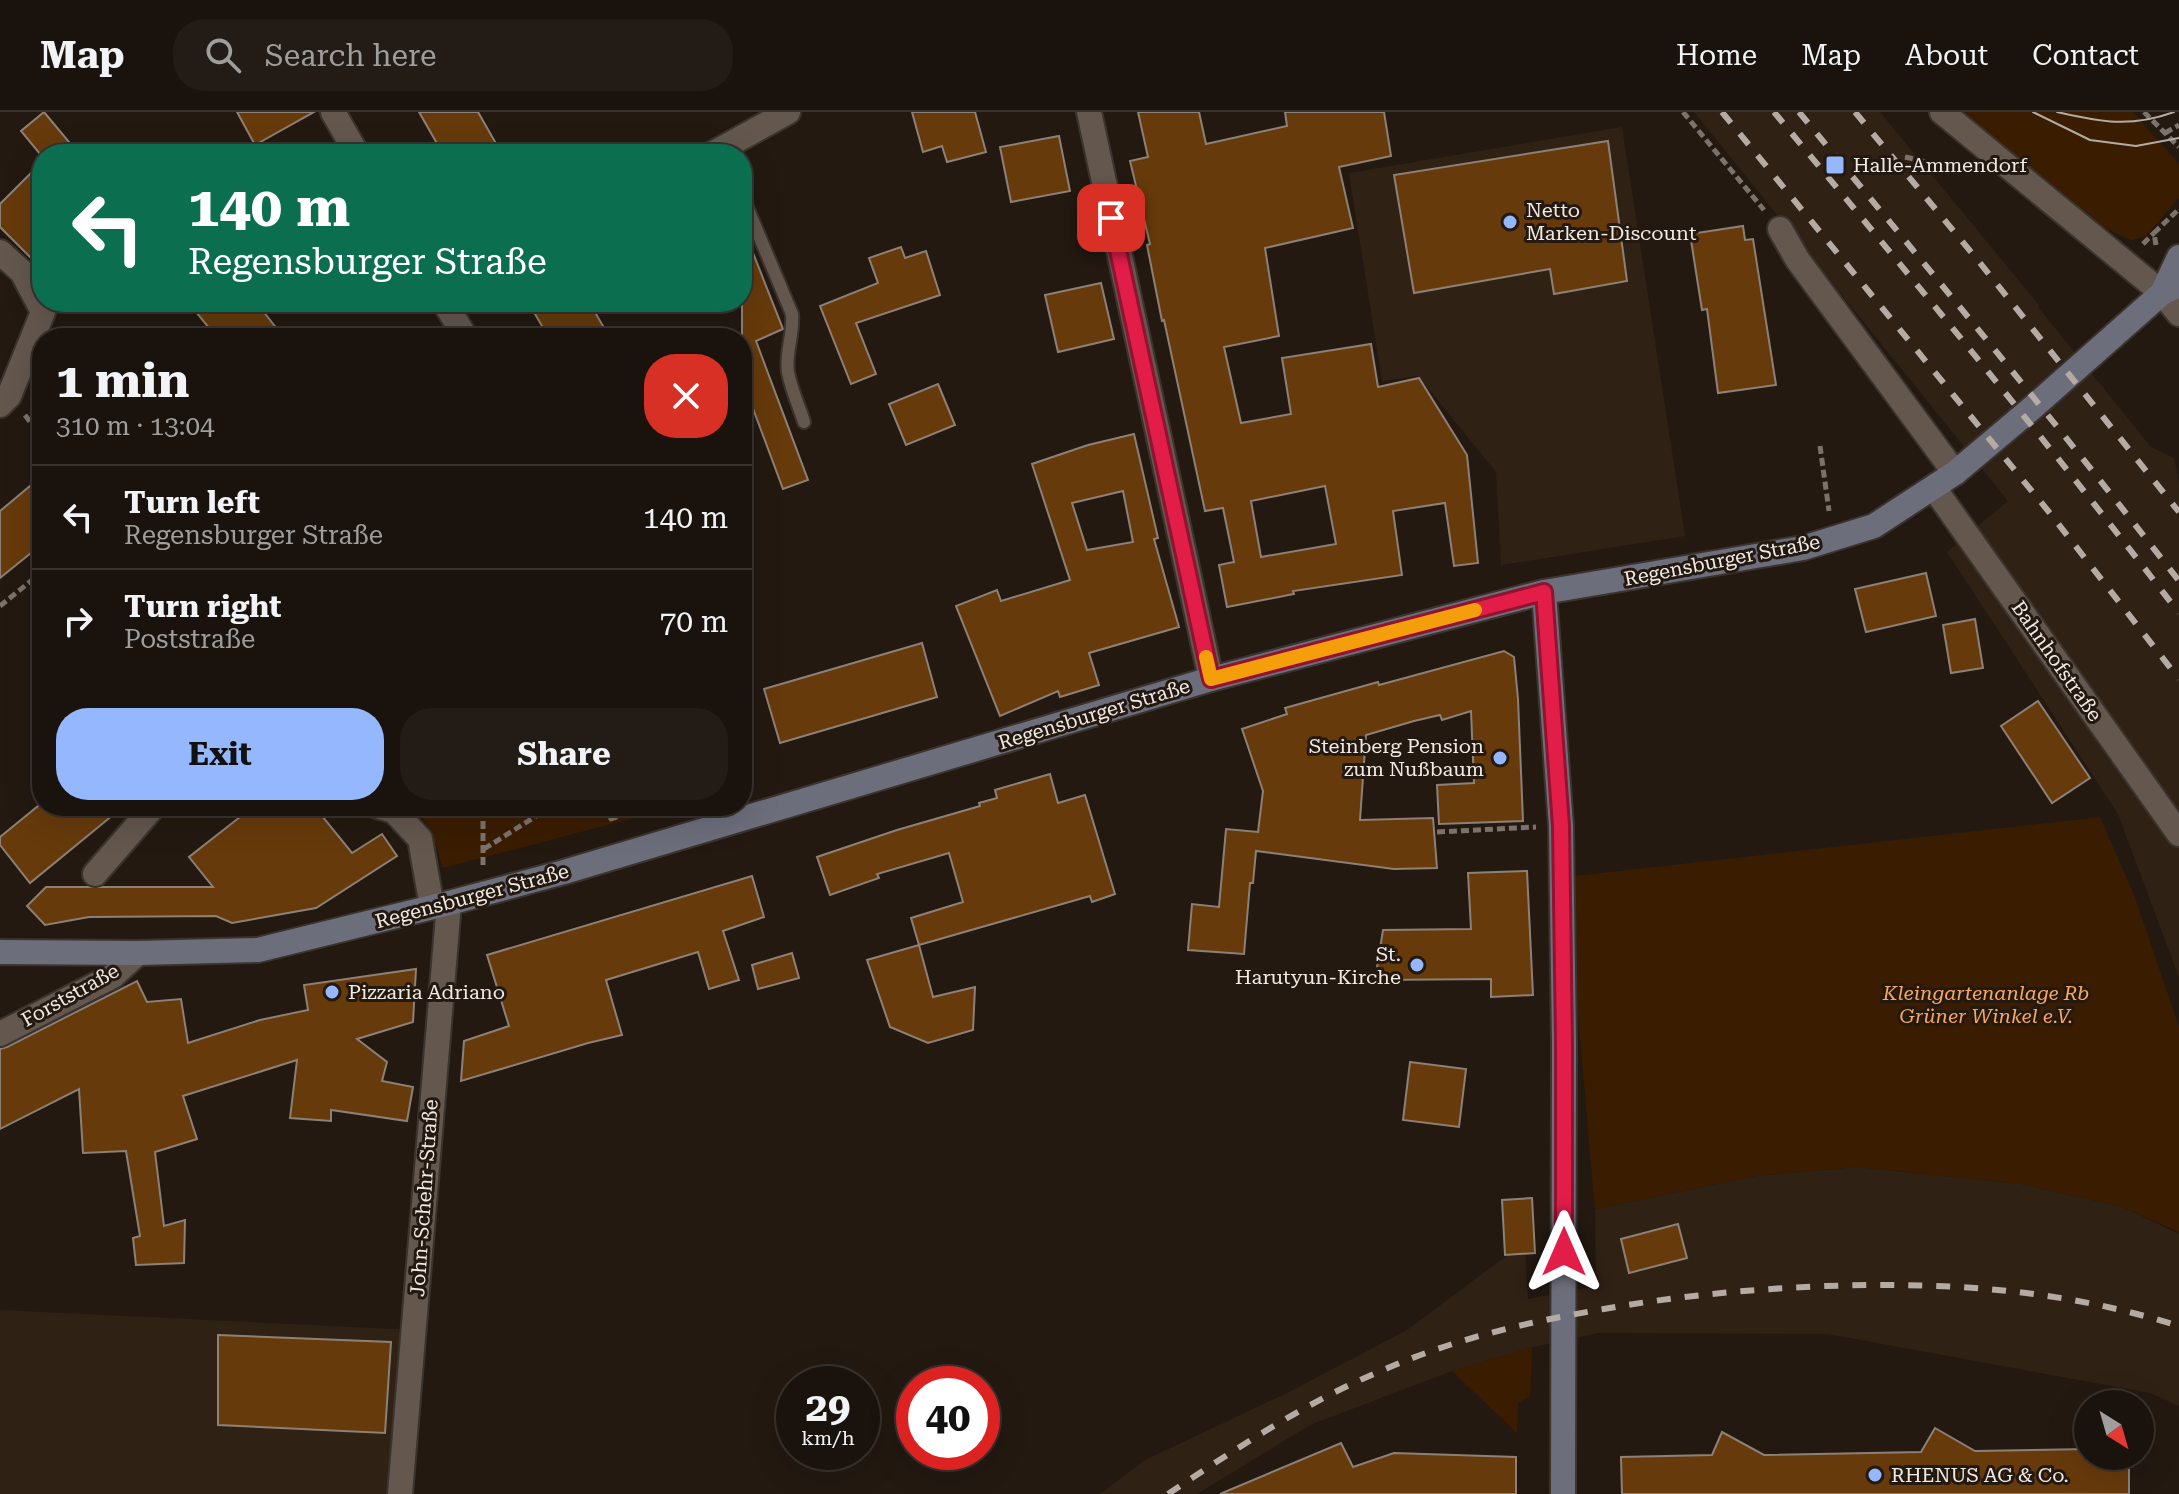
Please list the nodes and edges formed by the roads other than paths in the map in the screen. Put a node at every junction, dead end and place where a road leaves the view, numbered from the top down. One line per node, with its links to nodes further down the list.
1 (333, 112): 5 (street)
2 (788, 112): 6 (street)
3 (1089, 112): 20 (street)
4 (1942, 112): 12 (street)
5 (351, 144)
6 (734, 144)
7 (752, 219): 16 (lane)
8 (1780, 229): 17 (street)
9 (0, 252): 11 (street)
10 (2179, 257): 12 (main road, Regensburger Straße)
11 (32, 291)
12 (2173, 291): 13 (street); 17 (main road, Regensburger Straße)
13 (2179, 314)
14 (32, 339): 15 (street)
15 (0, 405)
16 (804, 422)
17 (1955, 473): 18 (main road, Regensburger Straße)
18 (1934, 488): 19 (main road, Regensburger Straße); 25 (street, Bahnhofstraße)
19 (1544, 592): 20 (main road, Regensburger Straße); 32 (main road)
20 (1211, 679): 21 (main road, Regensburger Straße)
21 (752, 810)
22 (145, 816): 26 (street)
23 (399, 816): 27 (street, John-Schehr-Straße)
24 (734, 816): 27 (main road, Regensburger Straße)
25 (2179, 834)
26 (95, 874)
27 (441, 905): 29 (main road, Regensburger Straße); 31 (street, John-Schehr-Straße)
28 (0, 952): 29 (main road, Regensburger Straße)
29 (138, 953): 30 (street, Forststraße)
30 (0, 1034)
31 (400, 1494)
32 (1563, 1494)

